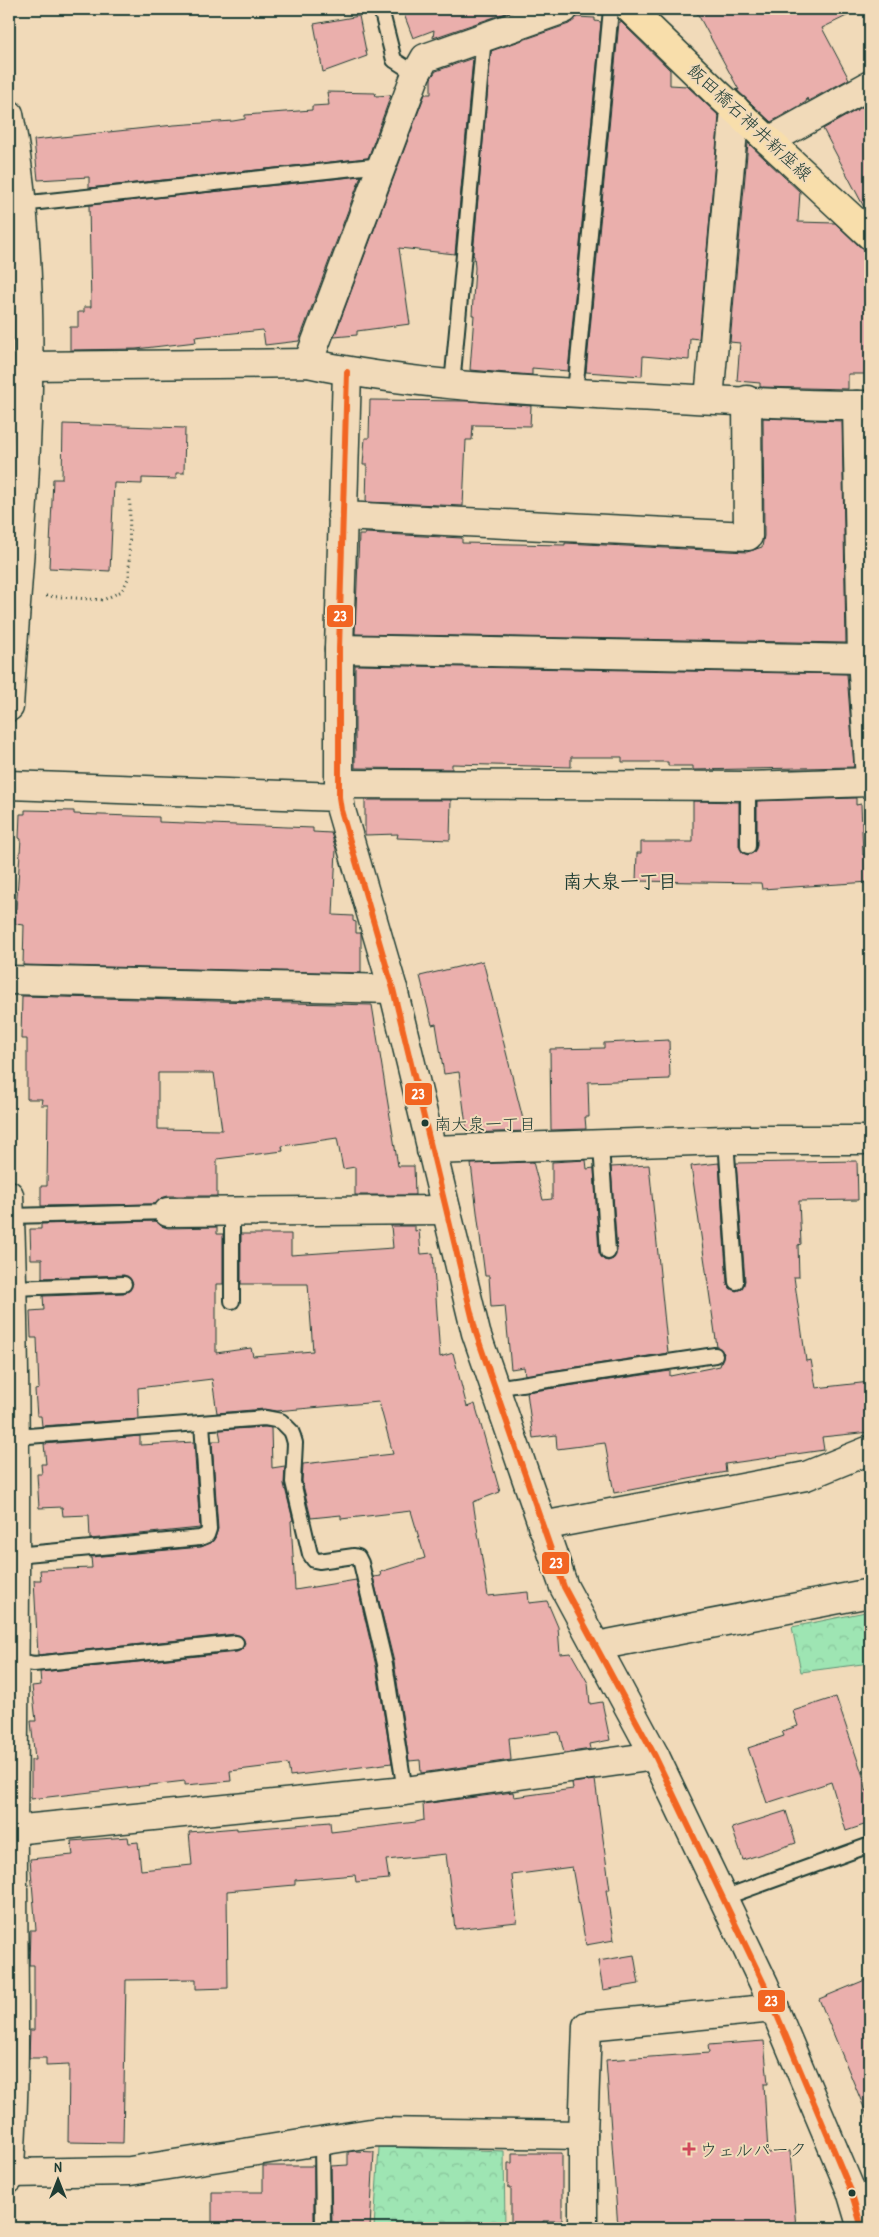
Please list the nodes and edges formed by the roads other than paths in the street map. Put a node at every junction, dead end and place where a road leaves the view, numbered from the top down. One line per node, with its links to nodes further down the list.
1 (381, 9): 6 (lane)
2 (564, 9): 5 (street)
3 (611, 9): 19 (lane)
4 (630, 9): 8 (main road, 飯田橋石神井新座線)
5 (484, 37): 6 (street); 18 (lane)
6 (416, 74): 11 (street)
7 (870, 84): 10 (street)
8 (735, 109): 10 (main road, 飯田橋石神井新座線); 20 (street)
9 (9, 114): 12 (street)
10 (769, 141): 13 (main road, 飯田橋石神井新座線)
11 (382, 165): 12 (lane); 15 (street)
12 (21, 204): 14 (street)
13 (870, 235)
14 (16, 245): 16 (street)
15 (308, 363): 16 (street); 17 (street)
16 (29, 366): 23 (street)
17 (347, 372): 18 (street); 24 (street)
18 (452, 385): 19 (street)
19 (575, 393): 20 (street)
20 (709, 399): 21 (street)
21 (747, 400): 22 (street); 24 (street)
22 (864, 405): 26 (street)
23 (15, 505): 27 (street)
24 (342, 516): 25 (street)
25 (339, 648): 26 (street); 31 (street)
26 (862, 659): 28 (street)
27 (9, 707)
28 (870, 780): 30 (street)
29 (9, 785): 31 (street)
30 (748, 786): 31 (street); 32 (lane)
31 (339, 791): 34 (street)
32 (748, 846)
33 (9, 980): 34 (street)
34 (393, 989): 38 (street)
35 (726, 1140): 36 (street); 37 (street); 45 (lane)
36 (870, 1140)
37 (601, 1145): 38 (street); 43 (lane)
38 (431, 1150): 40 (street)
39 (9, 1206): 42 (lane); 44 (street)
40 (446, 1210): 41 (street); 50 (street)
41 (232, 1211): 42 (street); 48 (lane)
42 (168, 1212)
43 (608, 1252)
44 (10, 1261): 47 (street)
45 (736, 1282)
46 (124, 1284): 47 (lane)
47 (12, 1288): 51 (street)
48 (232, 1300)
49 (715, 1355): 50 (lane)
50 (494, 1388): 55 (street)
51 (11, 1394): 53 (street)
52 (202, 1423): 53 (lane); 57 (lane); 63 (lane)
53 (15, 1437): 56 (street)
54 (870, 1450): 55 (street)
55 (542, 1526): 60 (street)
56 (12, 1528): 57 (street)
57 (15, 1555): 61 (street)
58 (870, 1593): 60 (street)
59 (236, 1643): 61 (lane)
60 (597, 1646): 62 (street)
61 (12, 1661): 64 (street)
62 (655, 1756): 63 (street); 66 (street)
63 (404, 1791): 64 (street)
64 (13, 1830): 68 (street)
65 (870, 1845): 66 (lane)
66 (723, 1898): 67 (street)
67 (775, 2008): 69 (street); 75 (street)
68 (12, 2048): 71 (street)
69 (583, 2135): 70 (street); 74 (street)
70 (322, 2141): 71 (street); 73 (lane)
71 (9, 2173): 72 (street)
72 (9, 2179)
73 (323, 2228)
74 (583, 2228)
75 (862, 2228)

